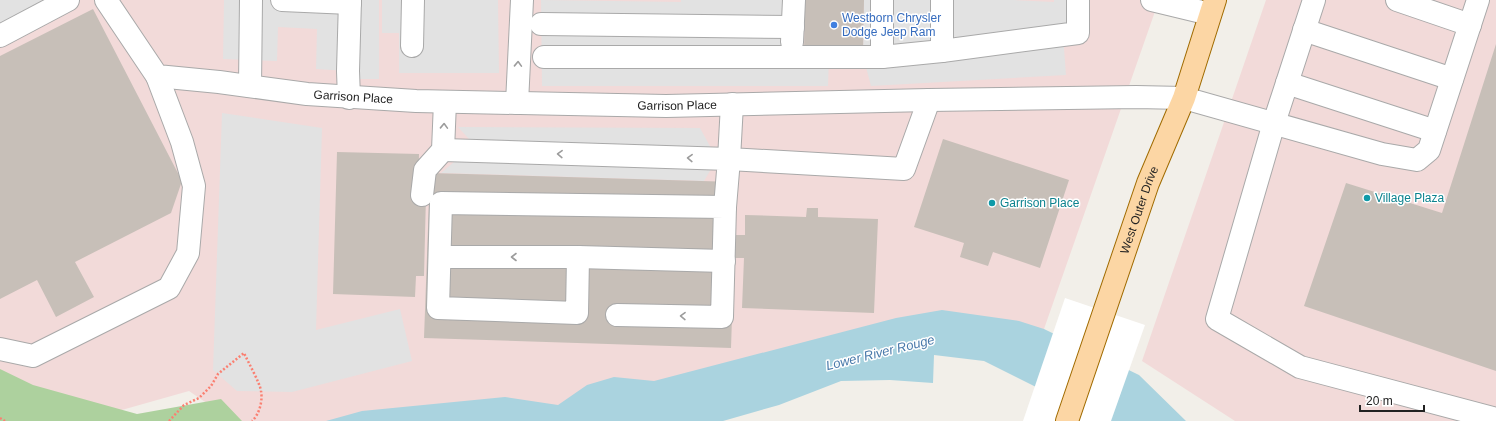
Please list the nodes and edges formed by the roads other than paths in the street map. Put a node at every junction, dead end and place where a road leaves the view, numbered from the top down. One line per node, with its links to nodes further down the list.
1 (68, 0): 21 (street)
2 (106, 0): 27 (street)
3 (251, 0): 30 (street)
4 (282, 0): 15 (street)
5 (413, 0): 22 (street)
6 (522, 0): 35 (street, one-way to 6)
7 (794, 0): 19 (street)
8 (882, 0): 26 (street)
9 (942, 0): 23 (street)
10 (1078, 0): 23 (street)
11 (1152, 0): 16 (street)
12 (1314, 0): 20 (street)
13 (1397, 0): 18 (street)
14 (1478, 0): 18 (street)
15 (350, 2): 31 (street)
16 (1212, 7): 32 (main road, West Outer Drive)
17 (541, 24): 19 (street)
18 (1470, 25): 28 (street)
19 (793, 27): 25 (street)
20 (1304, 30): 28 (street); 29 (street)
21 (0, 36)
22 (412, 46)
23 (942, 51): 26 (street)
24 (544, 57): 25 (street)
25 (792, 57): 26 (street)
26 (882, 57)
27 (157, 76): 30 (street, Garrison Place); 47 (street)
28 (1452, 79): 38 (street)
29 (1287, 83): 37 (street); 38 (street)
30 (250, 86): 31 (street, Garrison Place)
31 (350, 98): 34 (street, Garrison Place)
32 (1184, 98): 33 (street, Garrison Place); 37 (street, Garrison Place); 49 (main road, West Outer Drive)
33 (929, 100): 36 (street, Garrison Place); 40 (street)
34 (445, 102): 35 (street, Garrison Place); 39 (street, one-way to 34)
35 (517, 103): 36 (street, Garrison Place)
36 (732, 104): 40 (street)
37 (1274, 123): 38 (street, Garrison Place); 48 (street)
38 (1435, 131)
39 (443, 150): 40 (street, one-way to 39); 41 (street)
40 (729, 159): 42 (street)
41 (422, 195)
42 (725, 207): 43 (street); 45 (street)
43 (441, 257): 44 (street, one-way to 43); 44 (street)
44 (578, 257): 45 (street)
45 (724, 261): 46 (street, one-way to 46)
46 (617, 316)
47 (0, 350)
48 (1496, 419)
49 (1067, 421)

